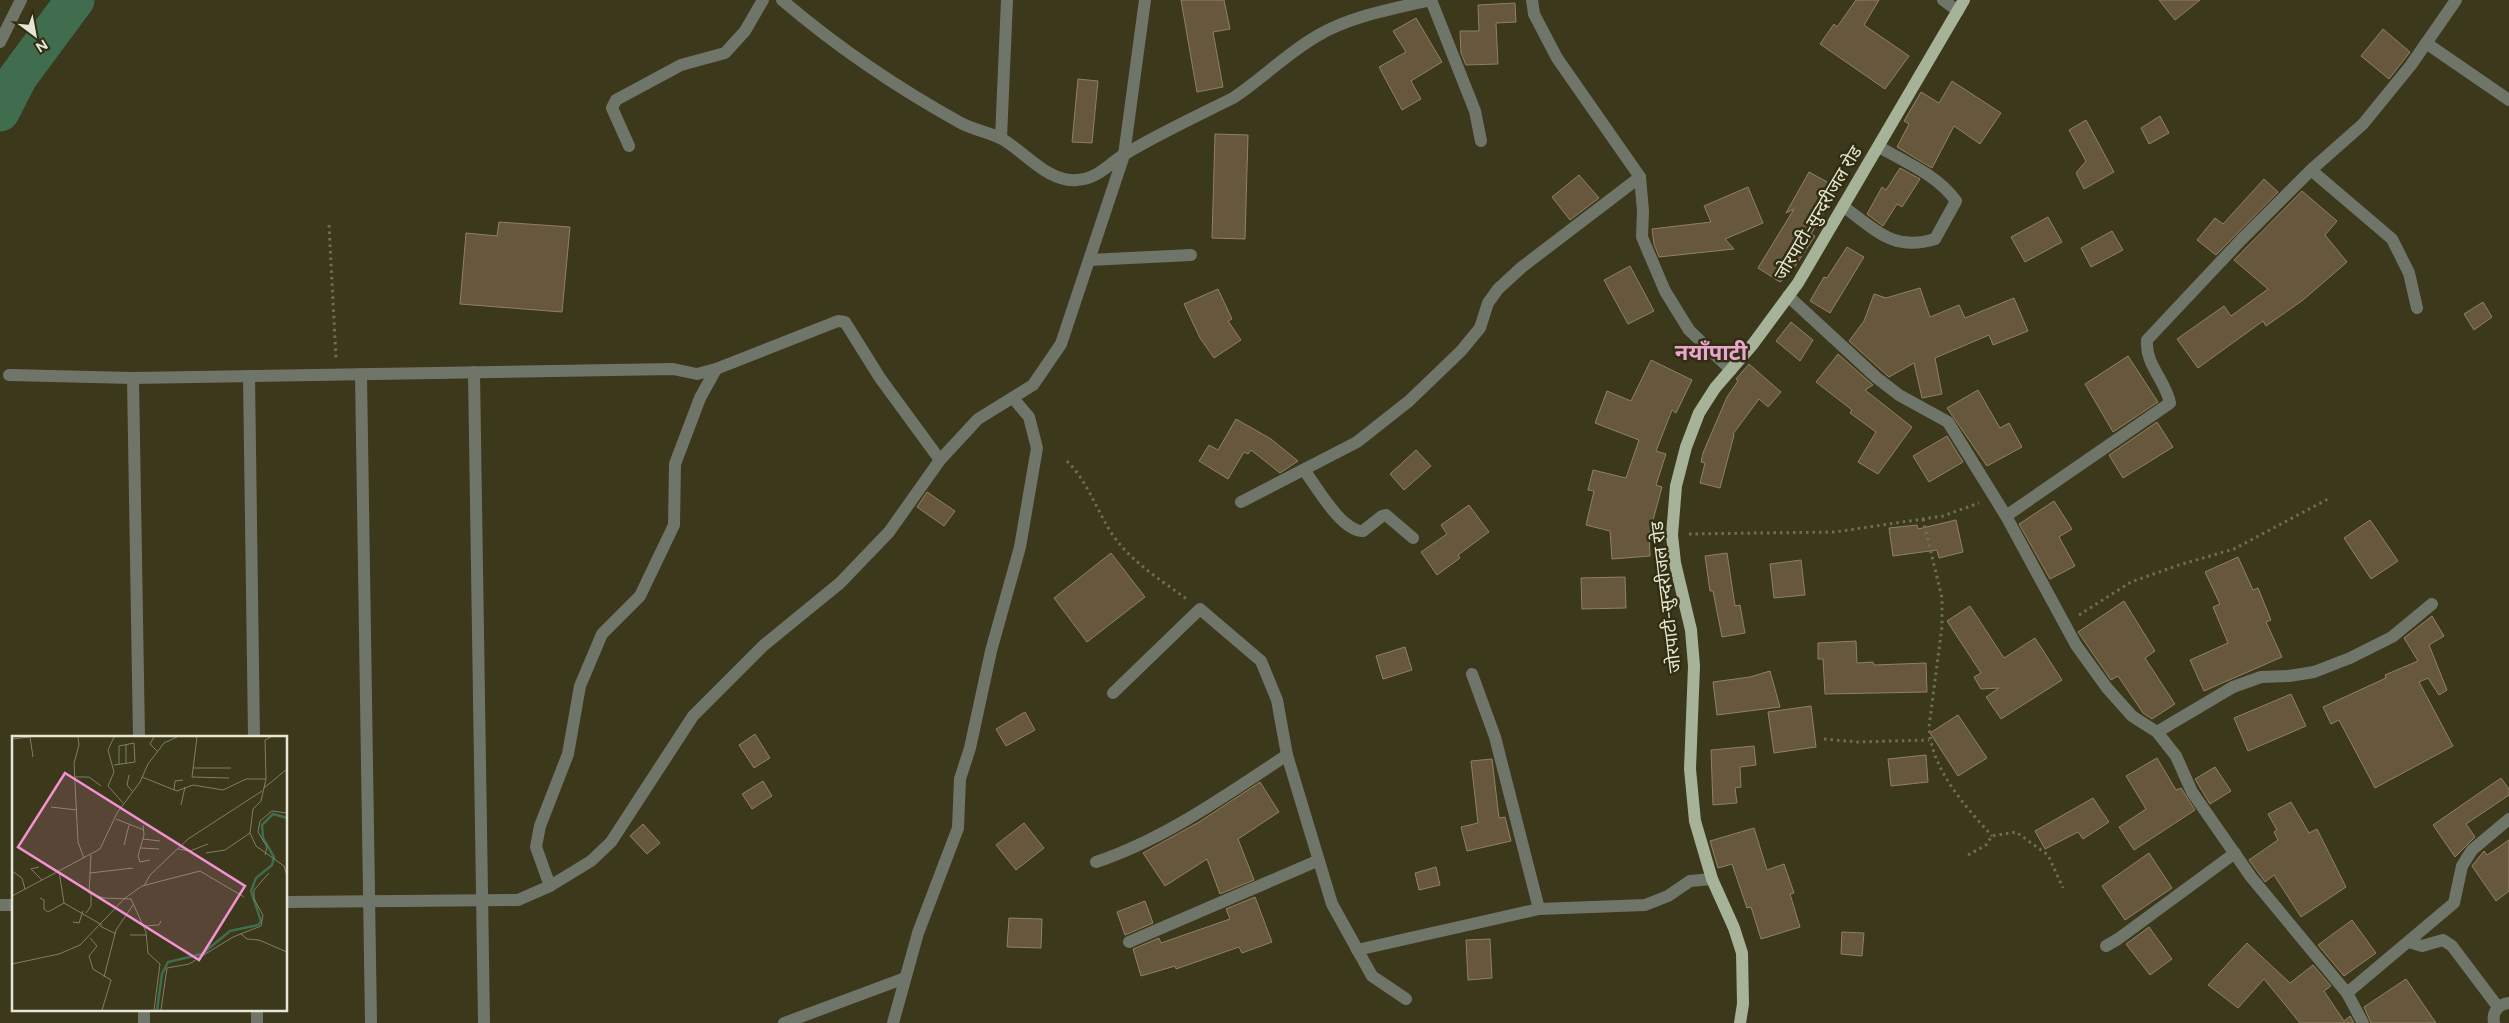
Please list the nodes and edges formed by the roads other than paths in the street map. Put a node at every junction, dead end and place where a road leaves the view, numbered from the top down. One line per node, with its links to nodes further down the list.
1 (22, 0): 12 (street)
2 (763, 0): 17 (street)
3 (782, 0): 15 (street)
4 (1007, 0): 15 (street)
5 (1145, 0): 19 (street)
6 (1431, 0): 16 (street); 19 (street)
7 (1532, 0): 21 (street)
8 (1943, 0): 11 (street)
9 (1964, 0): 11 (main road, जोरपाटी-सुन्दरीजल रोड)
10 (2456, 0): 13 (street)
11 (1958, 11): 18 (main road, जोरपाटी-सुन्दरीजल रोड)
12 (0, 42)
13 (2426, 43): 14 (street); 20 (street)
14 (2509, 100)
15 (1001, 138): 19 (street)
16 (1481, 141)
17 (629, 146)
18 (1879, 147): 22 (main road, जोरपाटी-सुन्दरीजल रोड); 22 (street)
19 (1124, 155): 24 (street)
20 (2311, 170): 26 (street); 38 (street)
21 (1640, 177): 28 (street); 36 (street)
22 (1844, 207): 25 (main road, जोरपाटी-सुन्दरीजल रोड)
23 (1192, 255): 24 (street)
24 (1089, 260): 34 (street)
25 (1788, 296): 28 (main road, जोरपाटी-सुन्दरीजल रोड); 38 (street)
26 (2417, 308)
27 (716, 369): 29 (street); 35 (street); 52 (street)
28 (1731, 370): 51 (main road, जोरपाटी-सुन्दरीजल रोड)
29 (474, 372): 30 (street); 53 (street)
30 (361, 374): 32 (street); 55 (street)
31 (9, 375): 33 (street)
32 (248, 376): 33 (street); 45 (street)
33 (133, 378): 44 (street)
34 (1013, 398): 35 (street); 61 (street)
35 (940, 460): 52 (street)
36 (1304, 470): 37 (street); 39 (street)
37 (1241, 502)
38 (2006, 516): 43 (street)
39 (1413, 538)
40 (2432, 604): 43 (street)
41 (1472, 674): 56 (street)
42 (1113, 693): 46 (street)
43 (2157, 732): 48 (street)
44 (139, 736)
45 (254, 736)
46 (1287, 755): 49 (street); 50 (street)
47 (2509, 819): 58 (street)
48 (2235, 853): 59 (street); 62 (street)
49 (1317, 861): 57 (street); 60 (street)
50 (1096, 862)
51 (1712, 879): 56 (street); 73 (main road, जोरपाटी-सुन्दरीजल रोड)
52 (550, 886): 53 (street)
53 (483, 900): 55 (street); 70 (street)
54 (288, 902): 55 (street)
55 (369, 902): 69 (street)
56 (1539, 909): 60 (street)
57 (1129, 942)
58 (2410, 942): 62 (street); 64 (street)
59 (2106, 946)
60 (1357, 950): 63 (street)
61 (905, 978): 71 (street); 72 (street)
62 (2347, 993): 74 (street)
63 (1406, 999)
64 (2504, 1005): 75 (street)
65 (144, 1010): 67 (street)
66 (257, 1010): 68 (street)
67 (144, 1023)
68 (258, 1023)
69 (371, 1023)
70 (484, 1023)
71 (784, 1023)
72 (893, 1023)
73 (1740, 1023)
74 (2363, 1023)
75 (2494, 1023)

